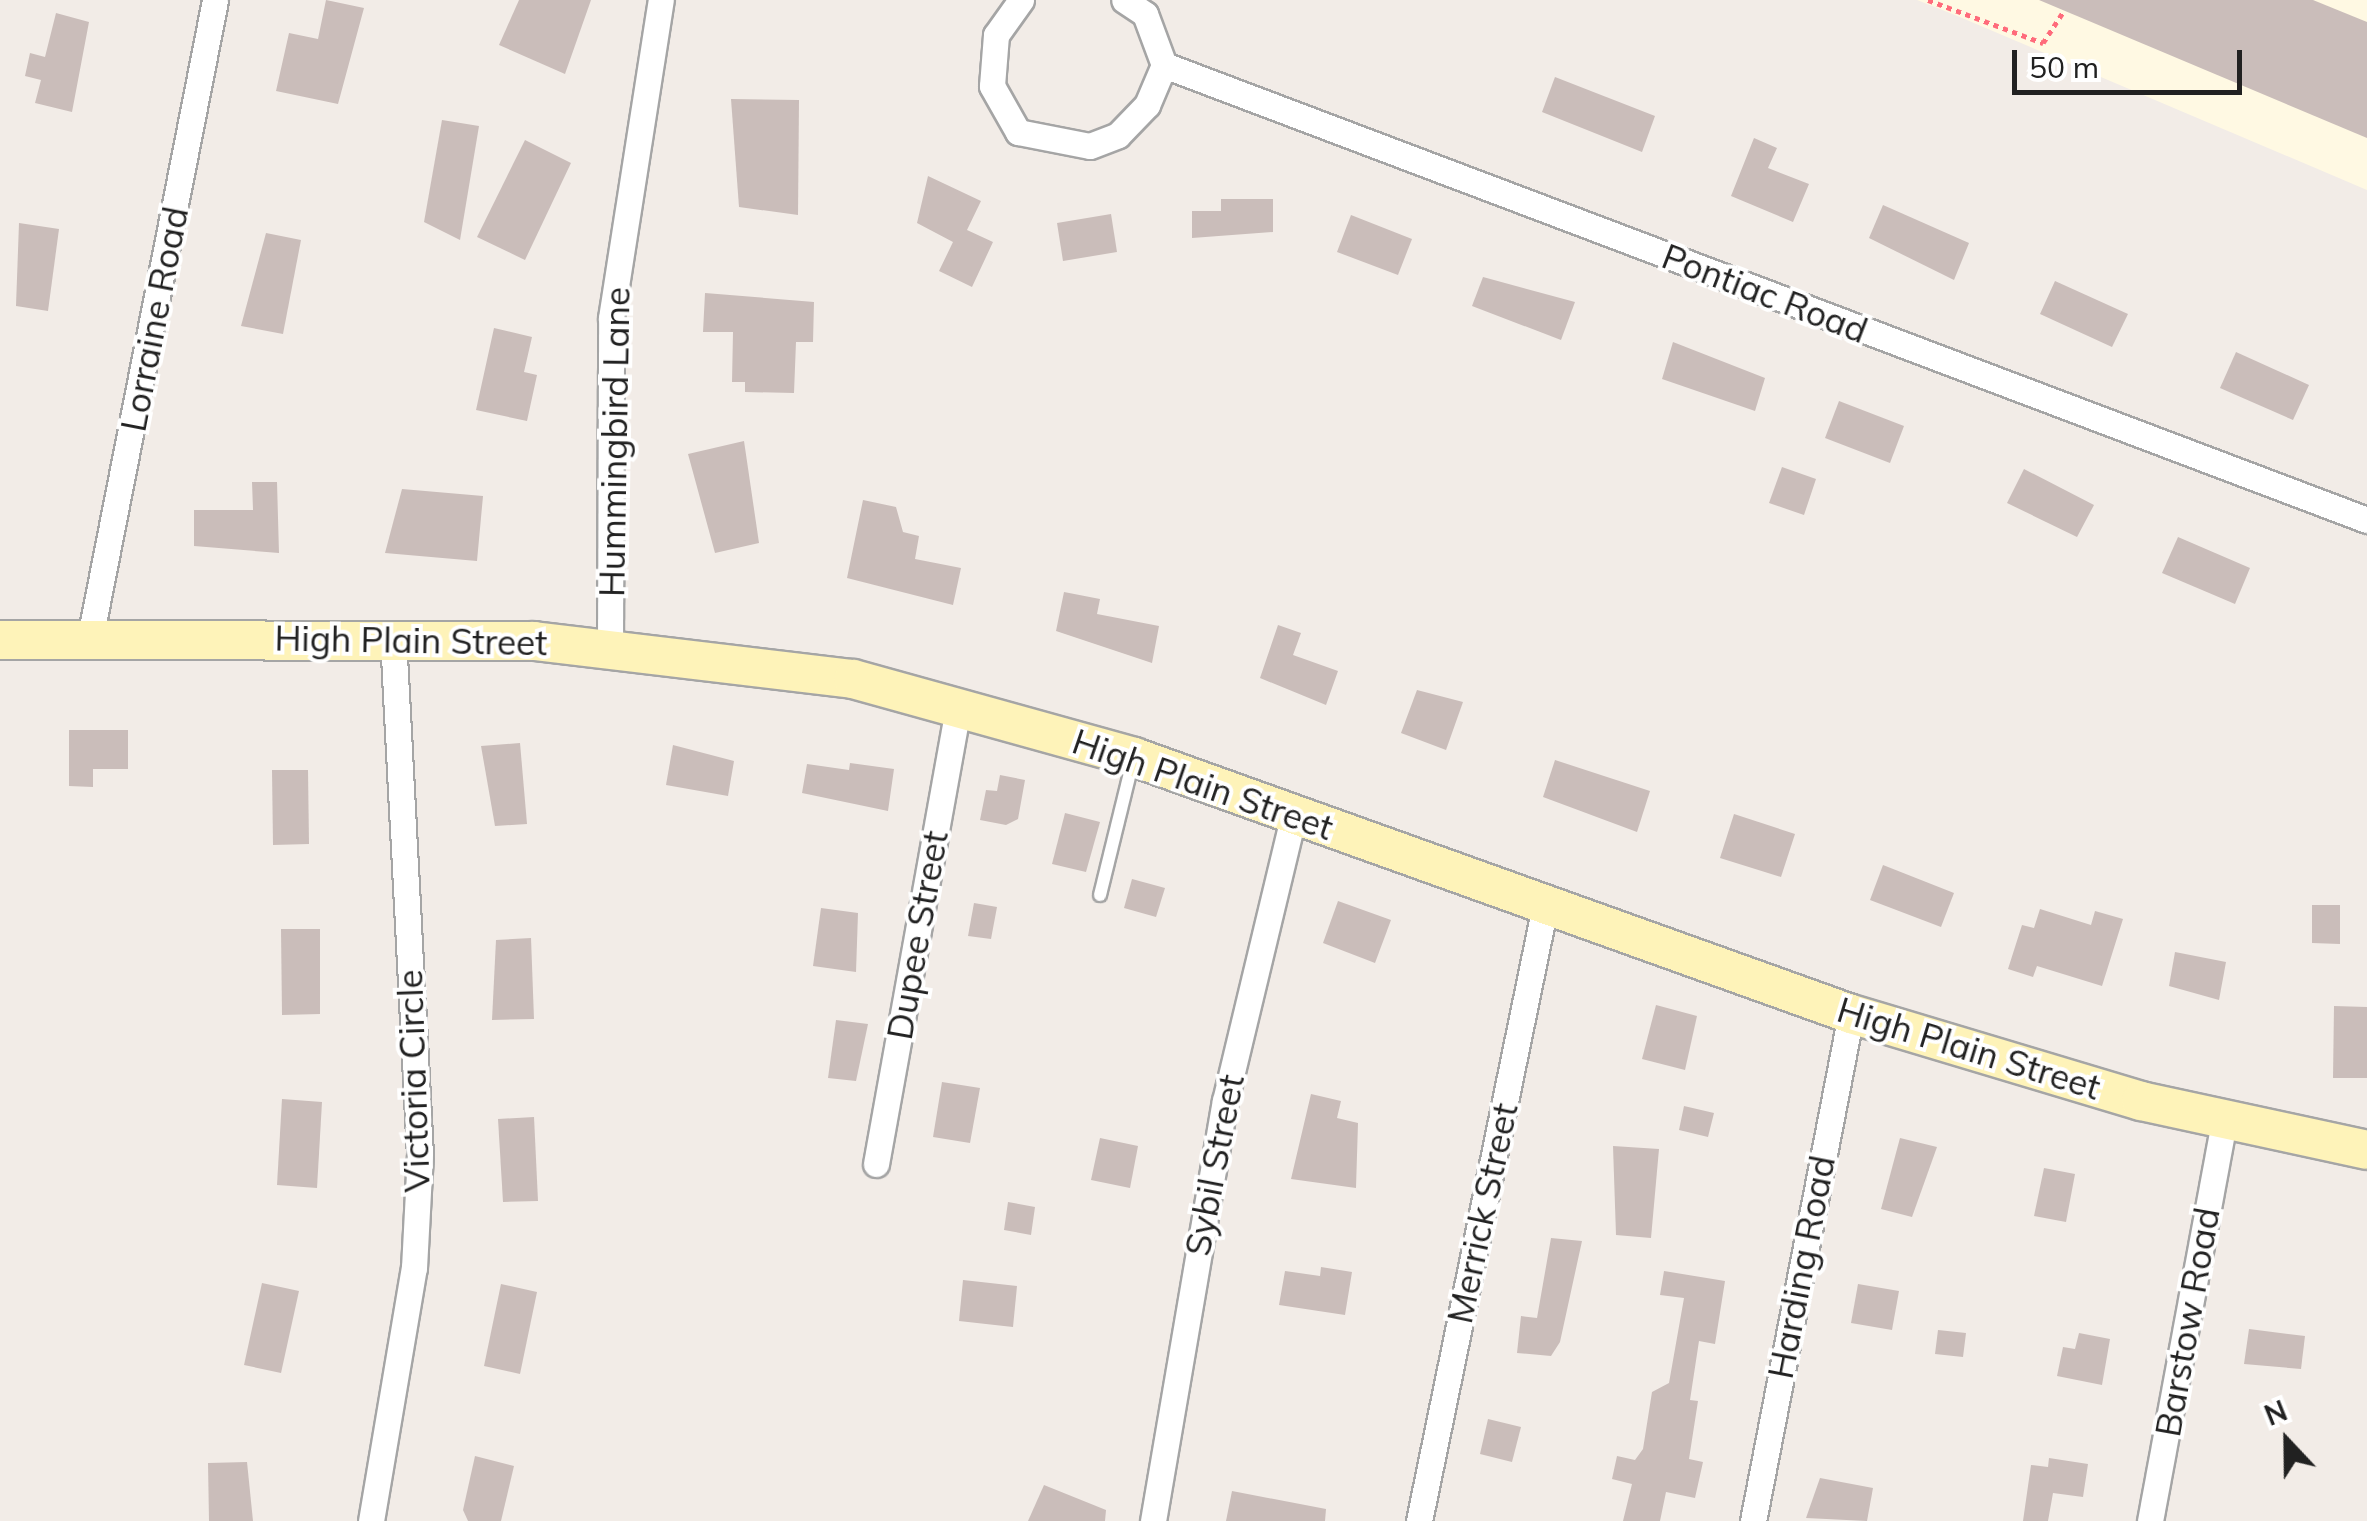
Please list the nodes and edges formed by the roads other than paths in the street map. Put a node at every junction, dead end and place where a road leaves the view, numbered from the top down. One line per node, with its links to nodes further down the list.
1 (214, 0): 8 (street, Lorraine Road)
2 (662, 0): 10 (street, Hummingbird Lane)
3 (1021, 0): 5 (street)
4 (1124, 0): 5 (street)
5 (1164, 65): 6 (street, Pontiac Road)
6 (2367, 520)
7 (393, 637): 8 (main road, High Plain Street); 10 (main road, High Plain Street); 20 (street, Victoria Circle)
8 (90, 638): 9 (main road, High Plain Street)
9 (0, 640)
10 (610, 648): 11 (main road, High Plain Street)
11 (958, 705): 12 (main road, High Plain Street); 19 (street, Dupee Street)
12 (1134, 757): 13 (main road, High Plain Street); 14 (lane)
13 (1294, 814): 15 (main road, High Plain Street); 21 (street, Sybil Street)
14 (1100, 895)
15 (1545, 906): 16 (main road, High Plain Street); 22 (street, Merrick Street)
16 (1851, 1014): 17 (main road, High Plain Street); 23 (street, Harding Road)
17 (2224, 1122): 18 (main road, High Plain Street); 24 (street, Barstow Road)
18 (2367, 1150)
19 (876, 1164)
20 (370, 1521)
21 (1153, 1521)
22 (1418, 1521)
23 (1754, 1521)
24 (2150, 1521)

